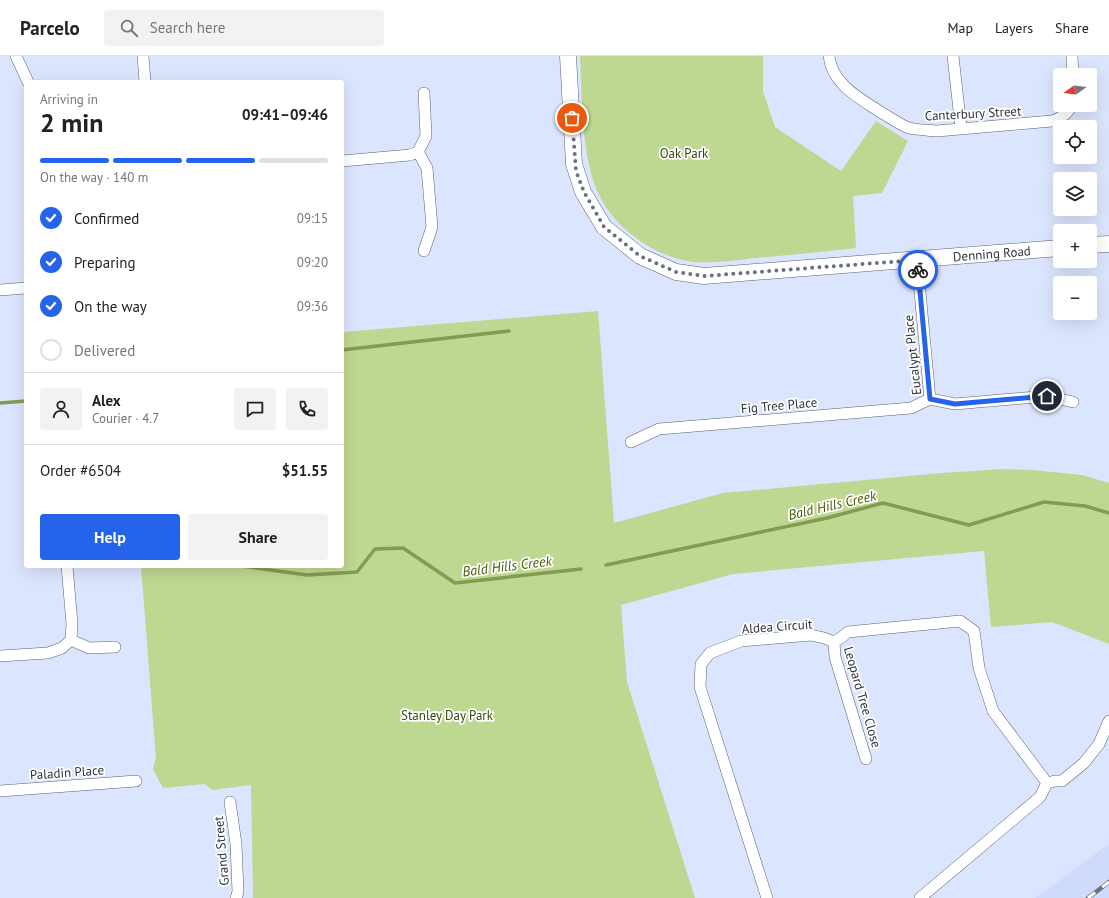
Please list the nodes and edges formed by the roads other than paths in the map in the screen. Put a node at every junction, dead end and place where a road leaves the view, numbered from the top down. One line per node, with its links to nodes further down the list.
1 (16, 56): 8 (street)
2 (143, 56): 9 (street)
3 (568, 56): 19 (street, Denning Road)
4 (829, 56): 12 (street, Canterbury Street)
5 (953, 56): 12 (street)
6 (1072, 56): 7 (street)
7 (1073, 68)
8 (27, 80)
9 (145, 80)
10 (424, 93): 13 (street)
11 (1068, 112): 12 (street, Canterbury Street)
12 (961, 128)
13 (418, 152): 14 (street); 18 (street)
14 (344, 161)
15 (1109, 244): 16 (street)
16 (1097, 245)
17 (1053, 249): 19 (street, Denning Road)
18 (424, 251)
19 (917, 260): 22 (street, Eucalypt Place)
20 (24, 288): 21 (street)
21 (0, 290)
22 (930, 399): 23 (street, Eucalypt Place); 24 (street, Fig Tree Place)
23 (1073, 402)
24 (631, 442)
25 (67, 568): 26 (street)
26 (71, 640): 28 (street); 29 (street)
27 (834, 642): 31 (street, Leopard Tree Close); 33 (street); 37 (street, Aldea Circuit)
28 (115, 647)
29 (0, 656)
30 (1109, 721): 33 (street)
31 (866, 759)
32 (136, 781): 34 (street, Paladin Place)
33 (1047, 783): 38 (street)
34 (0, 791)
35 (230, 802): 36 (street, Grand Street)
36 (236, 898)
37 (767, 898)
38 (920, 898)

